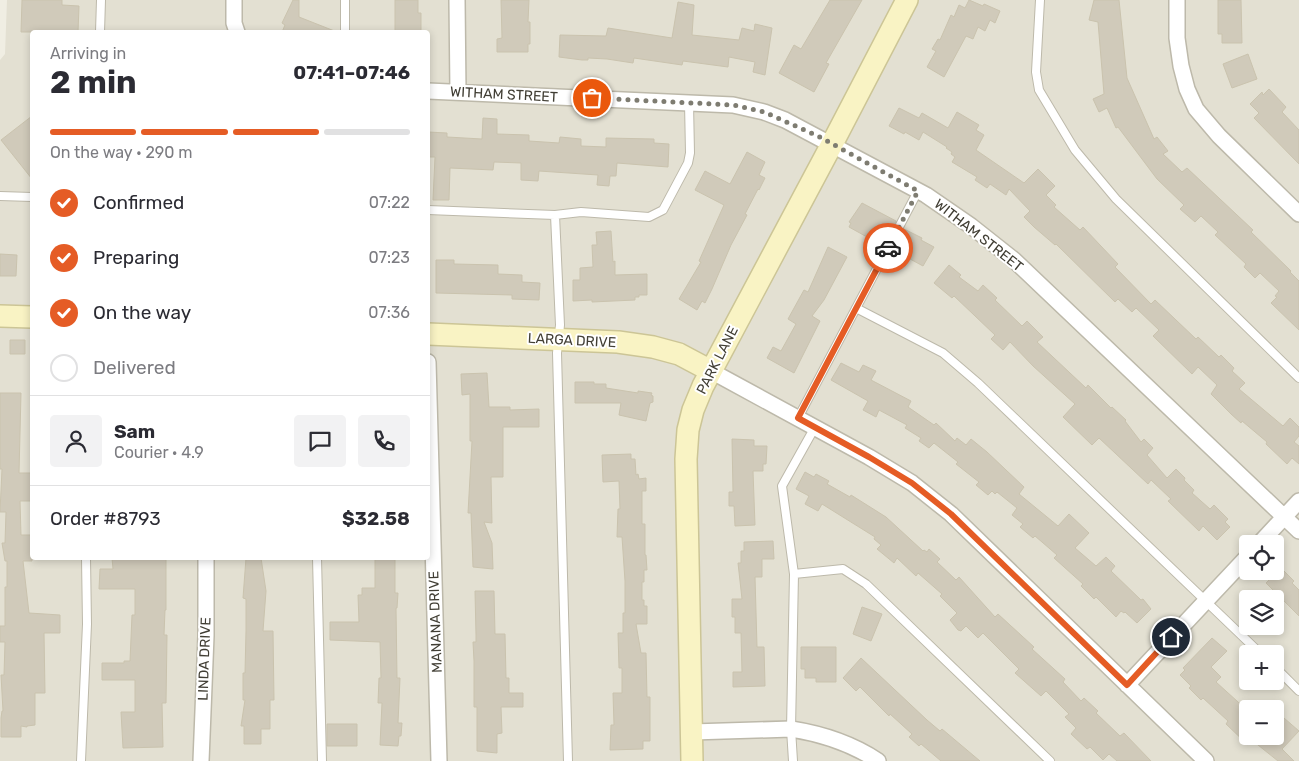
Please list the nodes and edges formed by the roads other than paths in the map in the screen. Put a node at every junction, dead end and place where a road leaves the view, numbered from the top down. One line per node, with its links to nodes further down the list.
1 (101, 0): 8 (lane)
2 (234, 0): 9 (street)
3 (345, 0): 10 (lane)
4 (457, 0): 12 (street)
5 (907, 0): 14 (street, PARK LANE)
6 (1040, 0): 27 (lane)
7 (1177, 0): 19 (street)
8 (100, 30)
9 (237, 30)
10 (345, 30)
11 (430, 91): 12 (street, WITHAM STREET)
12 (458, 92): 13 (street, WITHAM STREET)
13 (689, 103): 14 (street, WITHAM STREET); 20 (lane)
14 (832, 144): 15 (street, WITHAM STREET); 26 (street, PARK LANE)
15 (918, 191): 21 (lane); 32 (street, WITHAM STREET)
16 (0, 196): 17 (lane)
17 (30, 197)
18 (430, 210): 20 (lane)
19 (1299, 214)
20 (555, 215): 25 (lane)
21 (856, 308): 28 (lane); 40 (lane)
22 (0, 316): 23 (street)
23 (30, 318)
24 (430, 334): 25 (street, LARGA DRIVE)
25 (558, 339): 26 (street, LARGA DRIVE); 51 (lane)
26 (711, 371): 28 (street); 46 (street, PARK LANE)
27 (1299, 378)
28 (798, 418): 29 (street)
29 (814, 427): 39 (lane); 43 (street)
30 (430, 435): 50 (street, MANANA DRIVE)
31 (1299, 501): 32 (street)
32 (1284, 517): 33 (street, WITHAM STREET); 34 (street)
33 (1299, 531)
34 (1267, 535)
35 (86, 560): 47 (lane)
36 (206, 560): 48 (street, LINDA DRIVE)
37 (318, 560): 49 (lane)
38 (1239, 565): 40 (street)
39 (794, 574): 45 (lane); 55 (lane)
40 (1206, 600): 41 (lane); 43 (street)
41 (1252, 645)
42 (1284, 676): 44 (lane)
43 (1127, 685): 56 (street)
44 (1299, 691)
45 (791, 729): 46 (street); 53 (lane); 54 (street)
46 (692, 732): 52 (street, PARK LANE)
47 (81, 761)
48 (201, 761)
49 (322, 761)
50 (439, 761)
51 (568, 761)
52 (692, 761)
53 (793, 761)
54 (878, 761)
55 (1050, 761)
56 (1206, 761)

